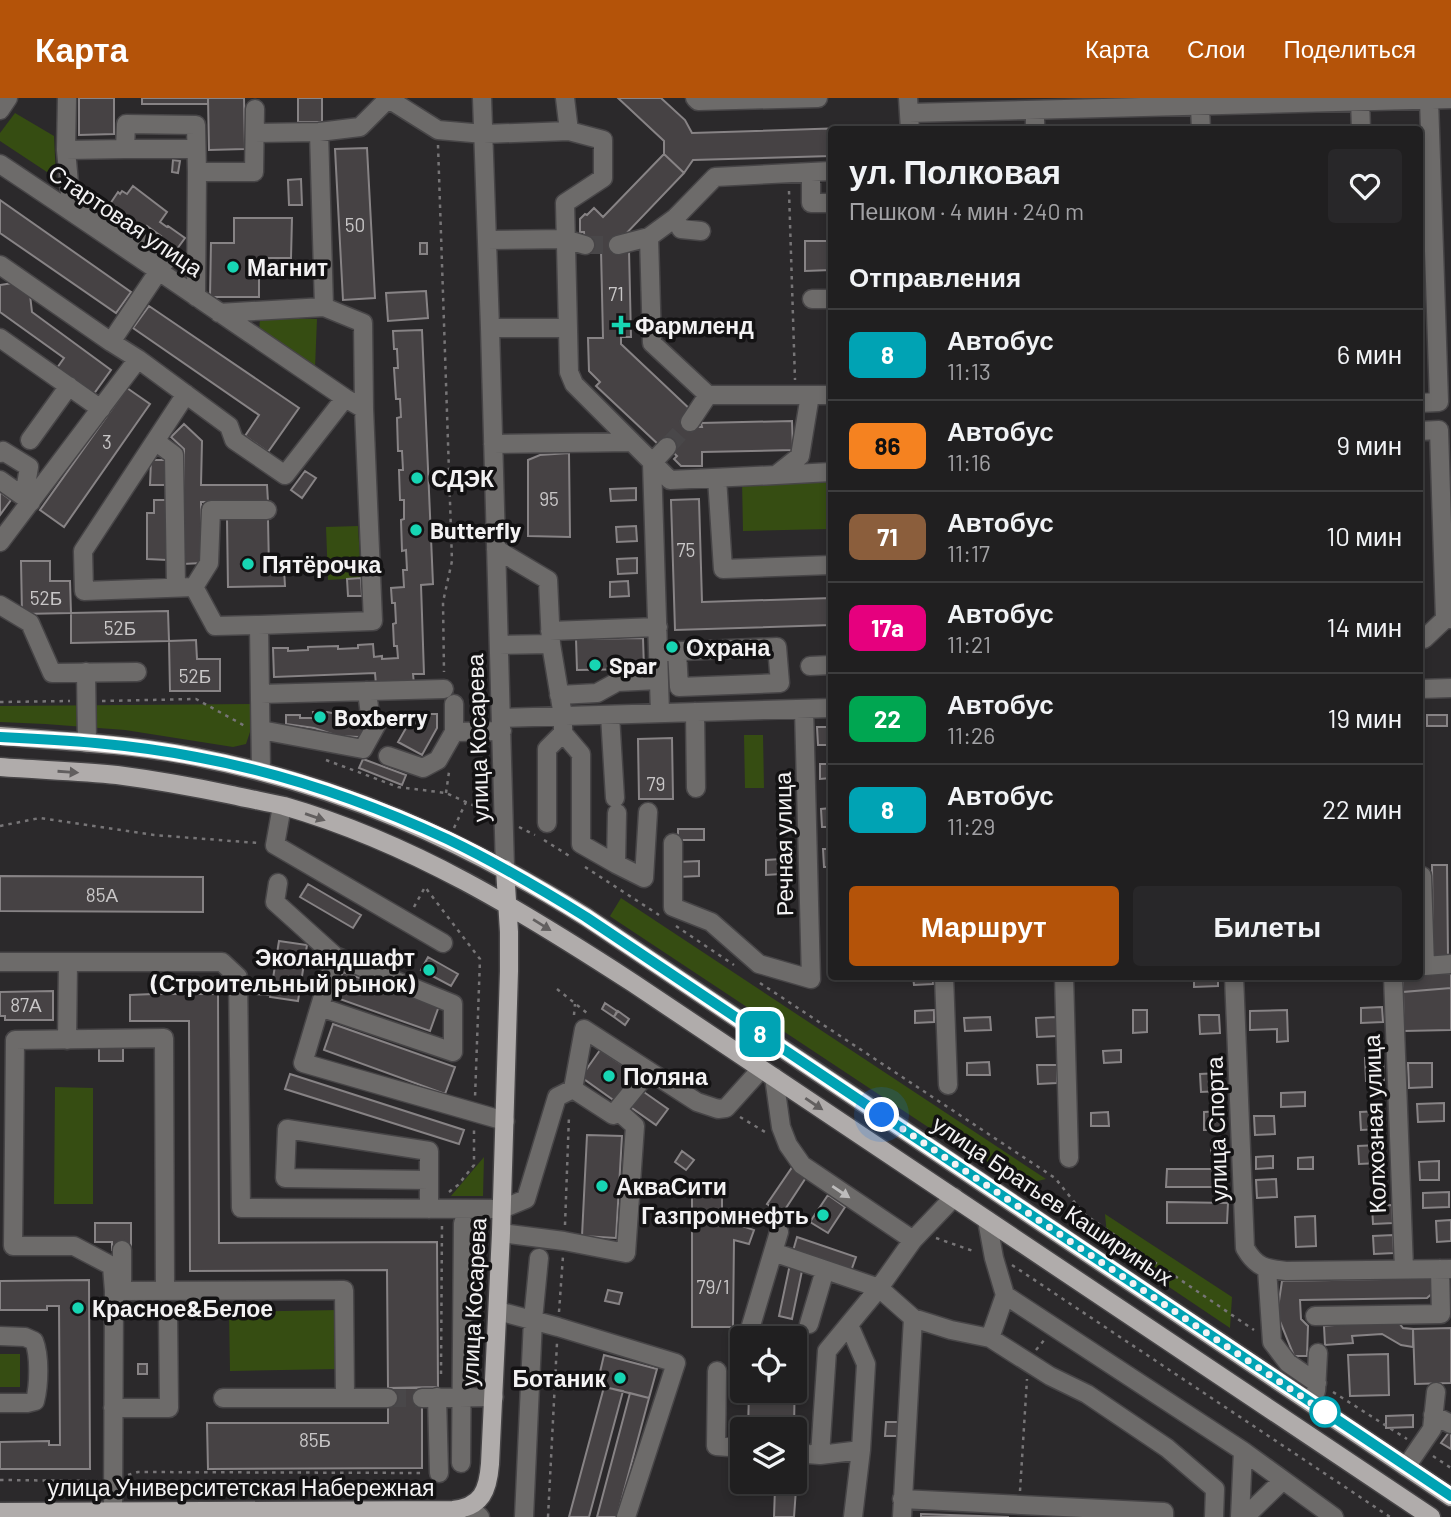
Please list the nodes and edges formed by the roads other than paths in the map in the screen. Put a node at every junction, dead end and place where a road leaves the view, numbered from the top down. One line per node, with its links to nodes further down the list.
1 (8, 98): 13 (street)
2 (67, 98): 25 (street)
3 (387, 98): 20 (street); 22 (street)
4 (482, 98): 22 (street, улица Косарева)
5 (565, 98): 19 (street)
6 (695, 98): 7 (street)
7 (818, 98)
8 (1424, 99): 9 (street); 10 (street); 56 (street)
9 (1451, 99)
10 (1360, 100): 12 (street); 18 (street)
11 (1040, 106): 12 (street); 15 (street); 16 (street)
12 (1200, 106): 17 (street)
13 (0, 110)
14 (255, 110): 21 (street)
15 (909, 114)
16 (1036, 126)
17 (1200, 126)
18 (1361, 126)
19 (569, 131): 22 (street); 34 (street)
20 (319, 132): 21 (street); 43 (street)
21 (255, 133): 27 (street)
22 (484, 134): 35 (street, улица Косарева)
23 (125, 149): 24 (street); 24 (street); 25 (street)
24 (196, 149): 27 (street)
25 (66, 150): 39 (street)
26 (0, 164): 39 (street, Стартовая улица)
27 (197, 172): 40 (street)
28 (811, 172): 29 (street); 30 (street); 31 (street)
29 (828, 172)
30 (828, 203)
31 (675, 218): 32 (street); 33 (street)
32 (701, 231)
33 (649, 237): 37 (street); 54 (street)
34 (565, 239): 35 (street); 36 (street); 46 (street)
35 (487, 240): 45 (street, улица Косарева)
36 (585, 245)
37 (618, 245)
38 (0, 265): 48 (street)
39 (159, 271): 40 (street, Стартовая улица); 48 (street)
40 (196, 297): 44 (street, Стартовая улица)
41 (812, 299): 42 (street)
42 (828, 299)
43 (324, 307): 44 (street); 58 (street)
44 (219, 313): 55 (street, Стартовая улица)
45 (491, 328): 46 (street); 64 (street, улица Косарева)
46 (568, 328): 63 (street)
47 (0, 338): 50 (street)
48 (111, 342): 49 (street)
49 (138, 359): 51 (street); 57 (street)
50 (69, 386): 57 (street); 61 (street)
51 (186, 394): 55 (street); 62 (street)
52 (803, 395): 53 (street); 54 (street); 69 (street)
53 (828, 395)
54 (708, 396): 59 (street)
55 (345, 398): 58 (street, Стартовая улица)
56 (1423, 402)
57 (101, 409): 72 (street)
58 (364, 409): 80 (street)
59 (690, 422)
60 (1423, 431): 79 (street)
61 (30, 440)
62 (155, 442): 77 (street); 77 (street)
63 (632, 442): 64 (street); 67 (street)
64 (494, 444): 75 (street, улица Косарева)
65 (667, 447): 67 (street)
66 (0, 453): 72 (street)
67 (652, 463): 70 (street); 81 (street)
68 (828, 472): 69 (street)
69 (776, 475): 70 (street)
70 (718, 478): 76 (street)
71 (0, 480): 72 (street)
72 (28, 499): 74 (street)
73 (267, 510): 77 (street)
74 (0, 542)
75 (496, 549): 82 (street); 84 (street, улица Косарева)
76 (828, 565)
77 (185, 587): 80 (street)
78 (0, 605): 89 (street)
79 (1448, 619): 83 (street)
80 (259, 625): 95 (street)
81 (658, 627): 82 (street); 86 (street)
82 (550, 638): 84 (street); 96 (street)
83 (1423, 639)
84 (499, 645): 103 (street, улица Косарева)
85 (677, 651): 85 (street); 86 (street)
86 (659, 652): 91 (street)
87 (828, 665): 88 (street)
88 (810, 666)
89 (86, 672): 90 (street); 107 (street)
90 (137, 672)
91 (659, 680): 96 (street); 100 (street)
92 (1451, 688): 93 (street)
93 (1423, 689)
94 (367, 691): 95 (street); 104 (street); 105 (street)
95 (260, 694): 104 (street)
96 (559, 695): 102 (street)
97 (828, 708): 98 (street)
98 (804, 709): 99 (street); 115 (street, Речная улица)
99 (695, 712): 100 (street); 111 (street)
100 (660, 713): 101 (street)
101 (610, 715): 102 (street); 116 (street)
102 (563, 724): 103 (street); 114 (street); 116 (street)
103 (501, 725): 105 (street); 117 (street, улица Косарева)
104 (261, 730): 110 (street)
105 (454, 732): 108 (street)
106 (0, 737): 107 (main road, улица Братьев Кашириных)
107 (87, 743): 110 (main road, улица Братьев Кашириных)
108 (388, 756)
109 (0, 767): 112 (main road, one-way to 112)
110 (261, 771): 117 (main road, улица Братьев Кашириных)
111 (696, 788)
112 (282, 806): 119 (main road, one-way to 119); 121 (street)
113 (648, 813): 116 (street)
114 (547, 823)
115 (673, 843)
116 (616, 864)
117 (505, 869): 119 (main road, улица Косарева); 180 (main road, улица Братьев Кашириных)
118 (278, 883): 122 (street)
119 (508, 904): 133 (main road, one-way to 133); 137 (main road, улица Косарева)
120 (1423, 906): 125 (street)
121 (443, 943)
122 (335, 956): 130 (street); 130 (street)
123 (0, 962): 124 (street)
124 (68, 962): 131 (street); 141 (street)
125 (1451, 964)
126 (944, 980): 134 (street)
127 (1064, 980): 138 (street)
128 (1234, 980): 151 (street, улица Спорта)
129 (1393, 980): 152 (street, Колхозная улица)
130 (320, 1007): 137 (street)
131 (67, 1040): 156 (street); 157 (street)
132 (649, 1071): 133 (street); 135 (street); 136 (street)
133 (768, 1073): 140 (main road, one-way to 140); 147 (street, one-way to 147)
134 (948, 1085)
135 (572, 1090): 136 (street); 142 (street)
136 (617, 1110): 146 (street)
137 (505, 1121): 142 (main road, улица Косарева)
138 (1069, 1158)
139 (429, 1180): 139 (street); 141 (street)
140 (954, 1197): 143 (main road); 147 (street)
141 (436, 1208): 142 (street)
142 (502, 1209): 146 (main road, улица Косарева)
143 (987, 1220): 158 (street); 207 (main road)
144 (463, 1223): 174 (street)
145 (779, 1232): 149 (street)
146 (501, 1233): 159 (main road, улица Косарева)
147 (913, 1240): 155 (street)
148 (122, 1250): 156 (street)
149 (773, 1252): 154 (street); 167 (street)
150 (539, 1258): 164 (street)
151 (1267, 1269): 152 (street); 172 (street)
152 (1405, 1269): 153 (street)
153 (1446, 1269): 160 (street)
154 (825, 1270): 155 (street); 165 (street)
155 (879, 1288): 163 (street); 166 (street)
156 (118, 1291): 157 (street); 181 (street)
157 (165, 1291): 177 (street)
158 (1005, 1295): 169 (street); 186 (street)
159 (498, 1311): 164 (street); 175 (main road, улица Косарева)
160 (1446, 1314): 162 (street)
161 (168, 1315): 181 (street)
162 (1315, 1316)
163 (913, 1318): 169 (street); 195 (street)
164 (533, 1320): 199 (street); 200 (street)
165 (809, 1324)
166 (849, 1325): 185 (street); 188 (street)
167 (751, 1326)
168 (0, 1336): 179 (street)
169 (990, 1338): 203 (street)
170 (1318, 1353): 172 (street)
171 (717, 1371): 184 (street)
172 (1317, 1382): 180 (street)
173 (1436, 1392): 182 (street)
174 (462, 1397): 175 (street); 189 (street); 191 (street)
175 (494, 1397): 194 (main road, улица Косарева)
176 (223, 1398): 177 (street)
177 (345, 1398): 178 (street)
178 (388, 1398)
179 (0, 1403)
180 (1315, 1405): 190 (main road, улица Братьев Кашириных)
181 (113, 1408): 196 (street)
182 (1433, 1415): 183 (street); 190 (street)
183 (1451, 1424)
184 (730, 1447)
185 (861, 1450): 188 (street); 201 (street)
186 (1243, 1451): 192 (street); 204 (street)
187 (807, 1454): 188 (street)
188 (820, 1455)
189 (461, 1463)
190 (1406, 1466): 193 (main road, улица Братьев Кашириных)
191 (439, 1473)
192 (1283, 1480): 205 (street); 206 (street)
193 (1451, 1497)
194 (476, 1507): 198 (main road, улица Университетская Набережная)
195 (902, 1508): 202 (street)
196 (113, 1511): 197 (main road, улица Университетская Набережная); 198 (main road, улица Университетская Набережная)
197 (0, 1512)
198 (138, 1514)
199 (524, 1517)
200 (626, 1517)
201 (853, 1517)
202 (1164, 1517)
203 (1214, 1517)
204 (1240, 1517)
205 (1245, 1517)
206 (1334, 1517)
207 (1431, 1517)

